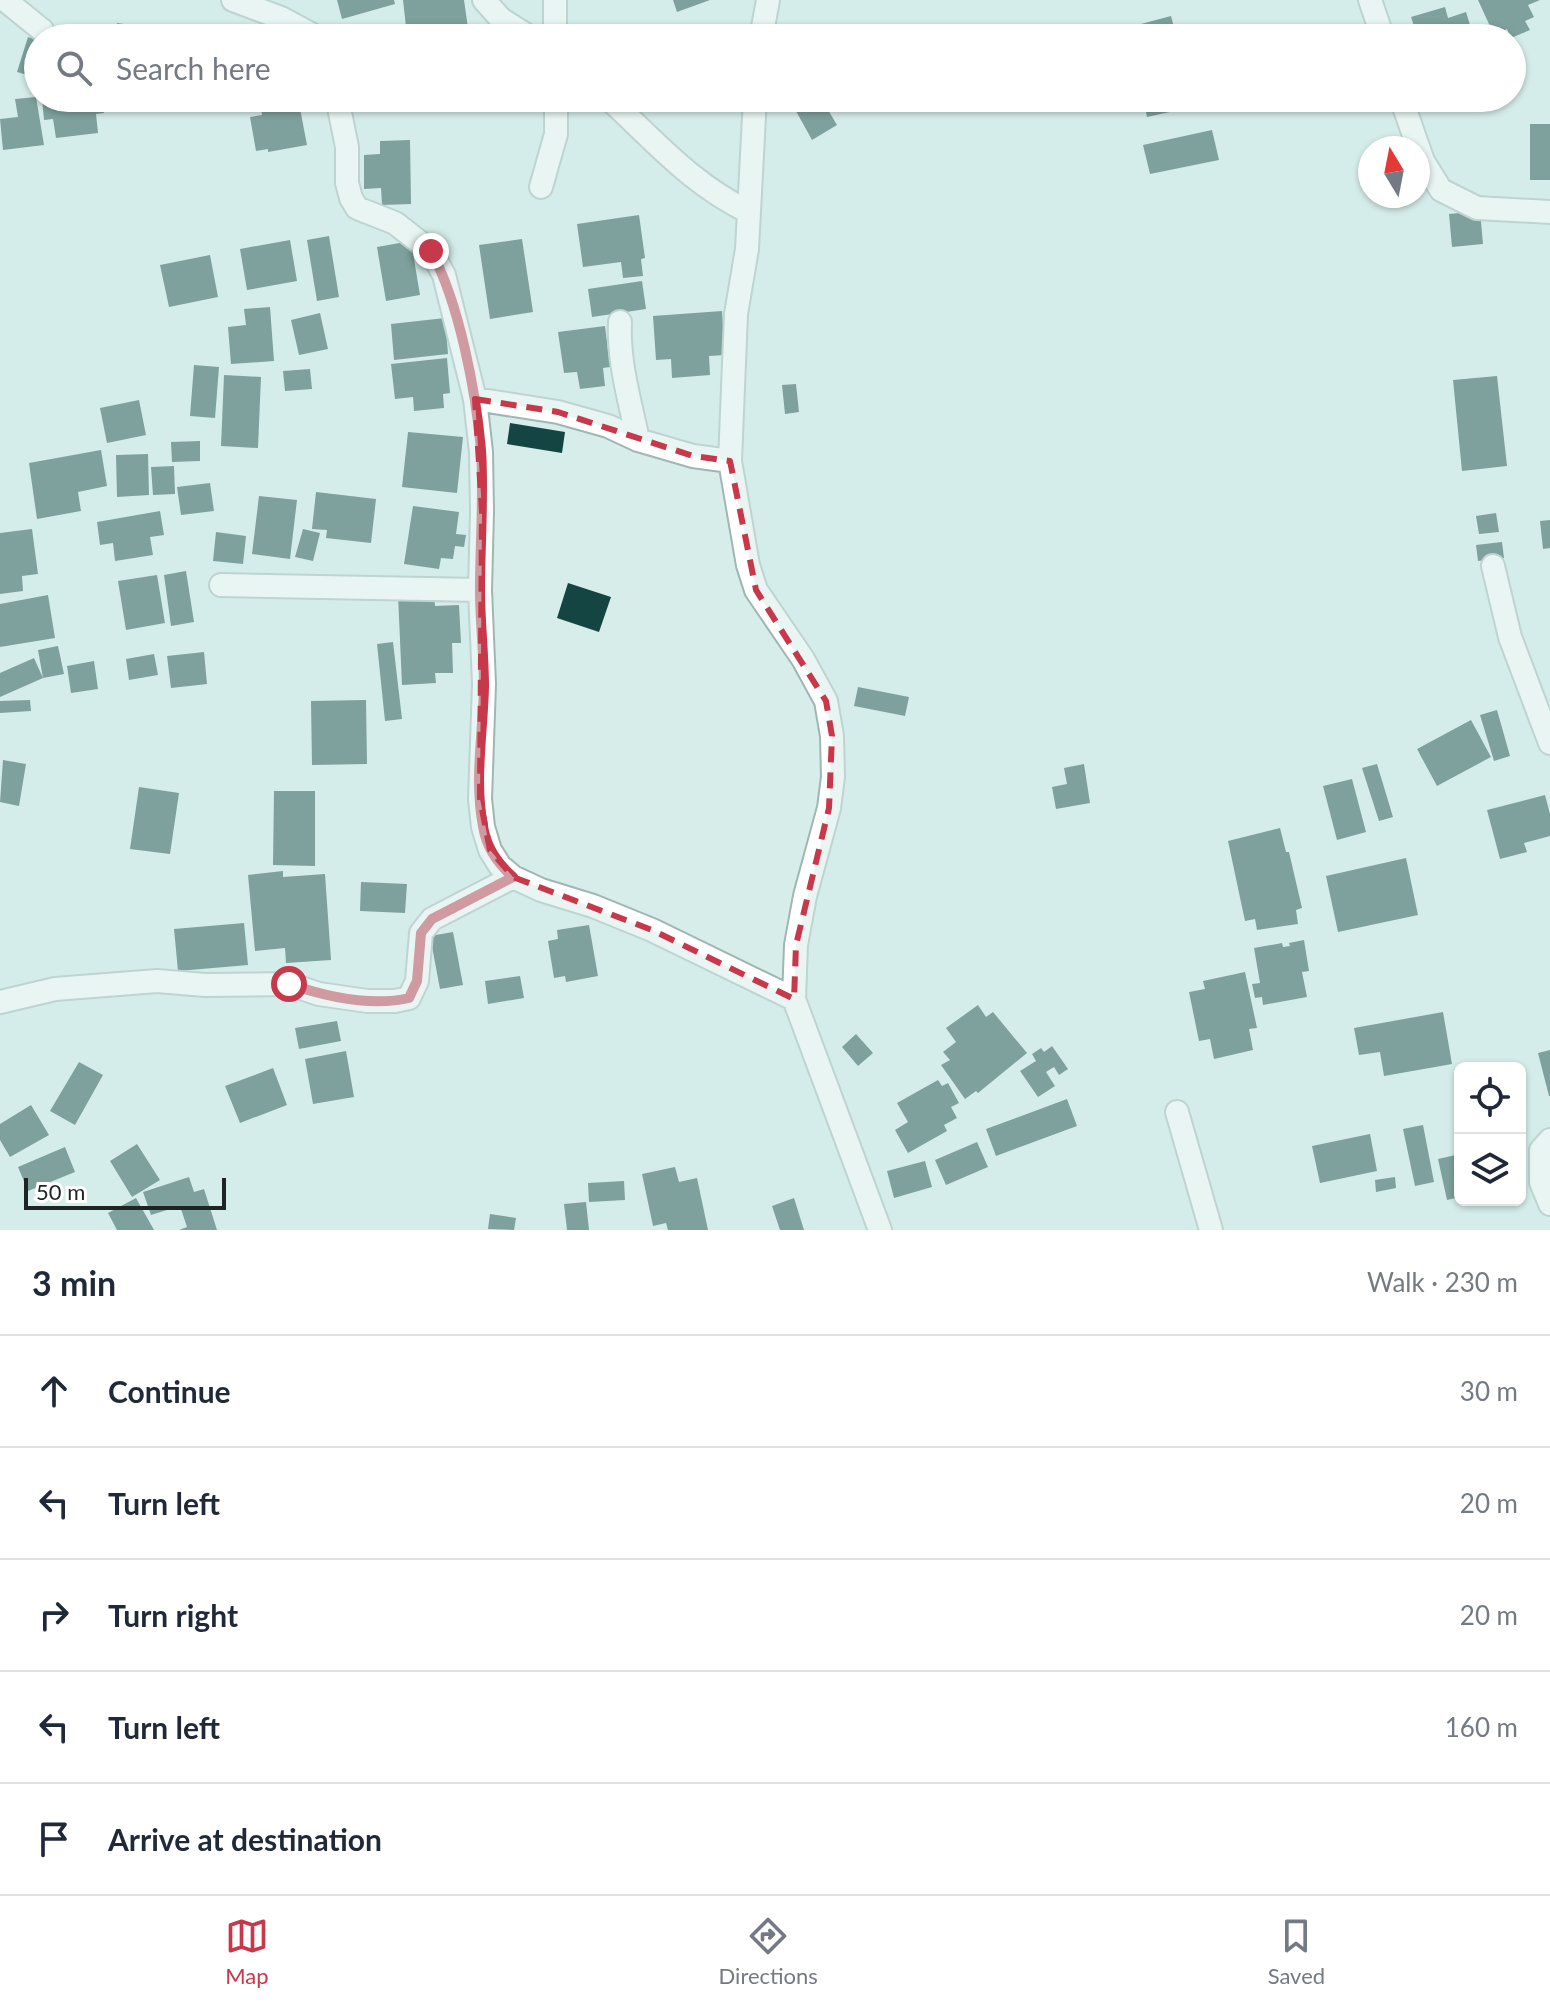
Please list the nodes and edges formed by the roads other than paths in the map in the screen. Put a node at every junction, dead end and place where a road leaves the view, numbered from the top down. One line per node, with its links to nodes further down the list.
1 (5, 0): 7 (street)
2 (233, 0): 8 (street)
3 (484, 0): 9 (street)
4 (555, 0): 10 (street)
5 (768, 0): 11 (street)
6 (1370, 0): 12 (street)
7 (35, 24)
8 (292, 24)
9 (509, 24)
10 (555, 24)
11 (764, 24)
12 (1378, 24)
13 (340, 112): 22 (street)
14 (556, 112): 18 (street)
15 (623, 112): 19 (street)
16 (754, 112): 19 (street)
17 (1406, 112): 20 (street)
18 (541, 187)
19 (749, 212): 24 (street)
20 (1550, 212)
21 (620, 322): 23 (street)
22 (475, 399): 23 (street); 27 (street)
23 (638, 440): 24 (street)
24 (730, 461): 30 (street)
25 (1493, 566): 28 (street)
26 (221, 585): 27 (street)
27 (480, 590): 29 (street)
28 (1550, 743)
29 (513, 877): 30 (street); 31 (street)
30 (794, 999): 35 (street)
31 (0, 1002)
32 (1177, 1112): 36 (street)
33 (1550, 1140): 34 (street)
34 (1550, 1204)
35 (880, 1230)
36 (1211, 1230)

